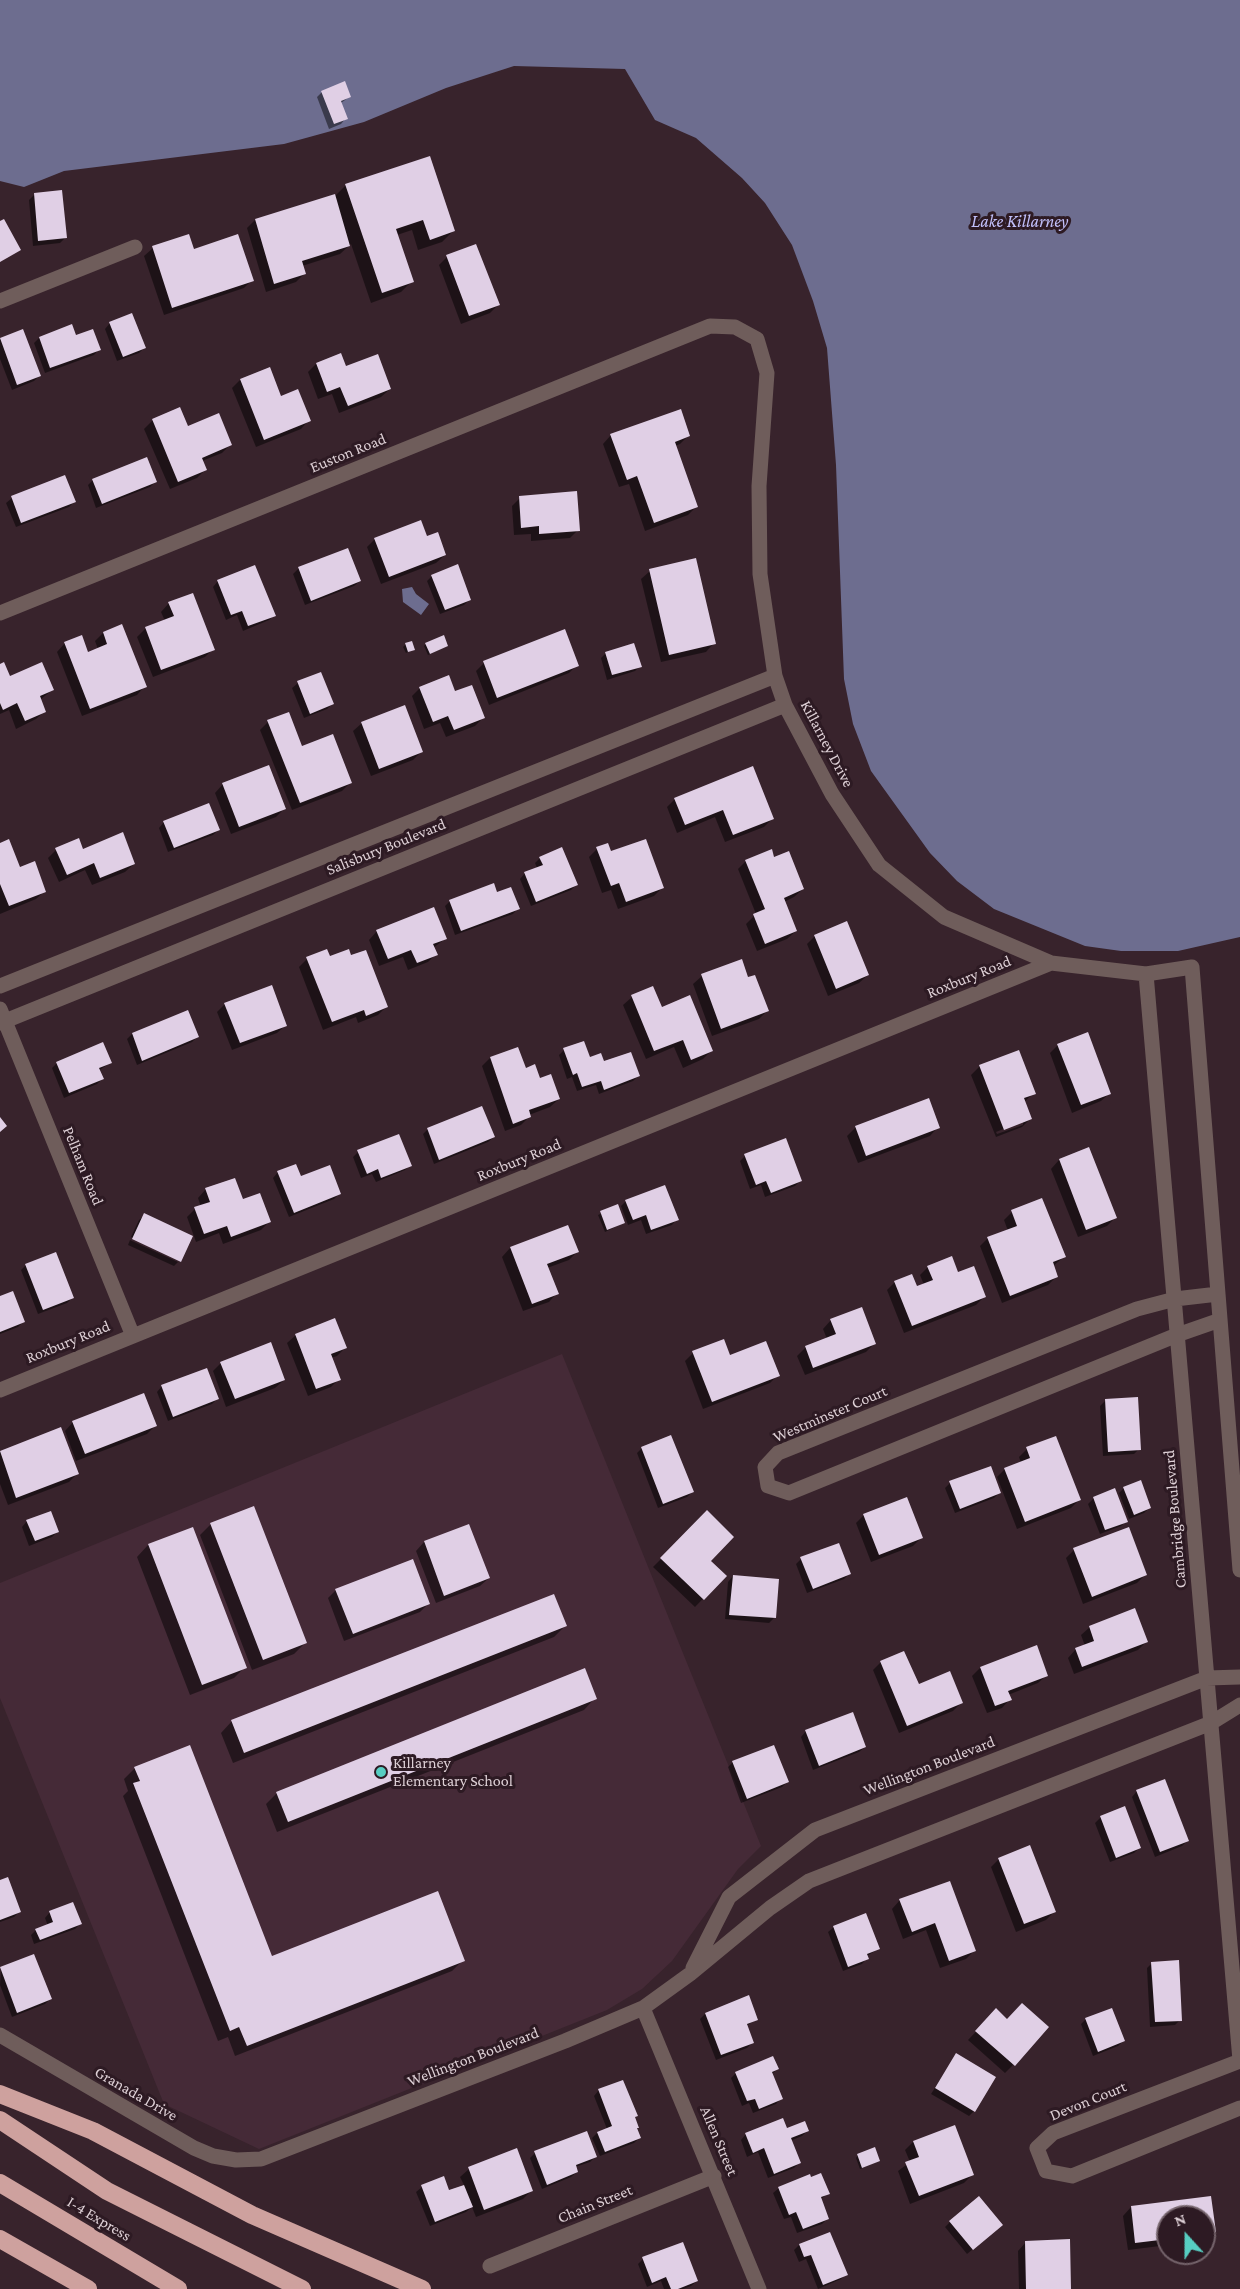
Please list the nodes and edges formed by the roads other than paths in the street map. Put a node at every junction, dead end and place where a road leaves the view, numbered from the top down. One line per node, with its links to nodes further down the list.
1 (135, 247): 2 (street)
2 (0, 301)
3 (710, 326): 4 (street, Euston Road); 5 (street, Killarney Drive)
4 (0, 614)
5 (775, 676): 6 (street, Killarney Drive); 9 (street, Salisbury Boulevard)
6 (785, 705): 7 (street, Killarney Drive); 10 (street, Salisbury Boulevard)
7 (1051, 963): 8 (street, Killarney Drive); 15 (street, Roxbury Road)
8 (1146, 974): 11 (street, Killarney Drive); 12 (street, Cambridge Boulevard)
9 (0, 986)
10 (2, 1018): 15 (street, Pelham Road)
11 (1218, 1294): 12 (street, Westminster Court); 13 (street)
12 (1175, 1299): 14 (street, Cambridge Boulevard); 14 (street, Westminster Court)
13 (1220, 1320): 14 (street, Westminster Court); 17 (street)
14 (1178, 1335): 19 (street, Cambridge Boulevard)
15 (133, 1336): 16 (street, Roxbury Road)
16 (0, 1390)
17 (1240, 1570)
18 (1240, 1677): 19 (street, Wellington Boulevard)
19 (1207, 1678): 21 (street, Cambridge Boulevard); 22 (street, Wellington Boulevard)
20 (1240, 1705): 21 (street, Wellington Boulevard)
21 (1211, 1723): 22 (street, Wellington Boulevard); 25 (street, Cambridge Boulevard)
22 (690, 1974): 23 (street, Wellington Boulevard)
23 (643, 2008): 29 (street, Wellington Boulevard); 30 (street, Allen Street)
24 (0, 2035): 29 (street, Granada Drive)
25 (1240, 2061): 27 (street, Devon Court)
26 (0, 2094): 37 (highway)
27 (1240, 2108)
28 (0, 2120): 36 (highway)
29 (261, 2159)
30 (714, 2176): 33 (street, Chain Street); 38 (street, Allen Street)
31 (0, 2183): 35 (highway, I-4 Express)
32 (0, 2239): 34 (highway)
33 (490, 2266)
34 (88, 2289)
35 (178, 2289)
36 (302, 2289)
37 (422, 2289)
38 (759, 2289)

